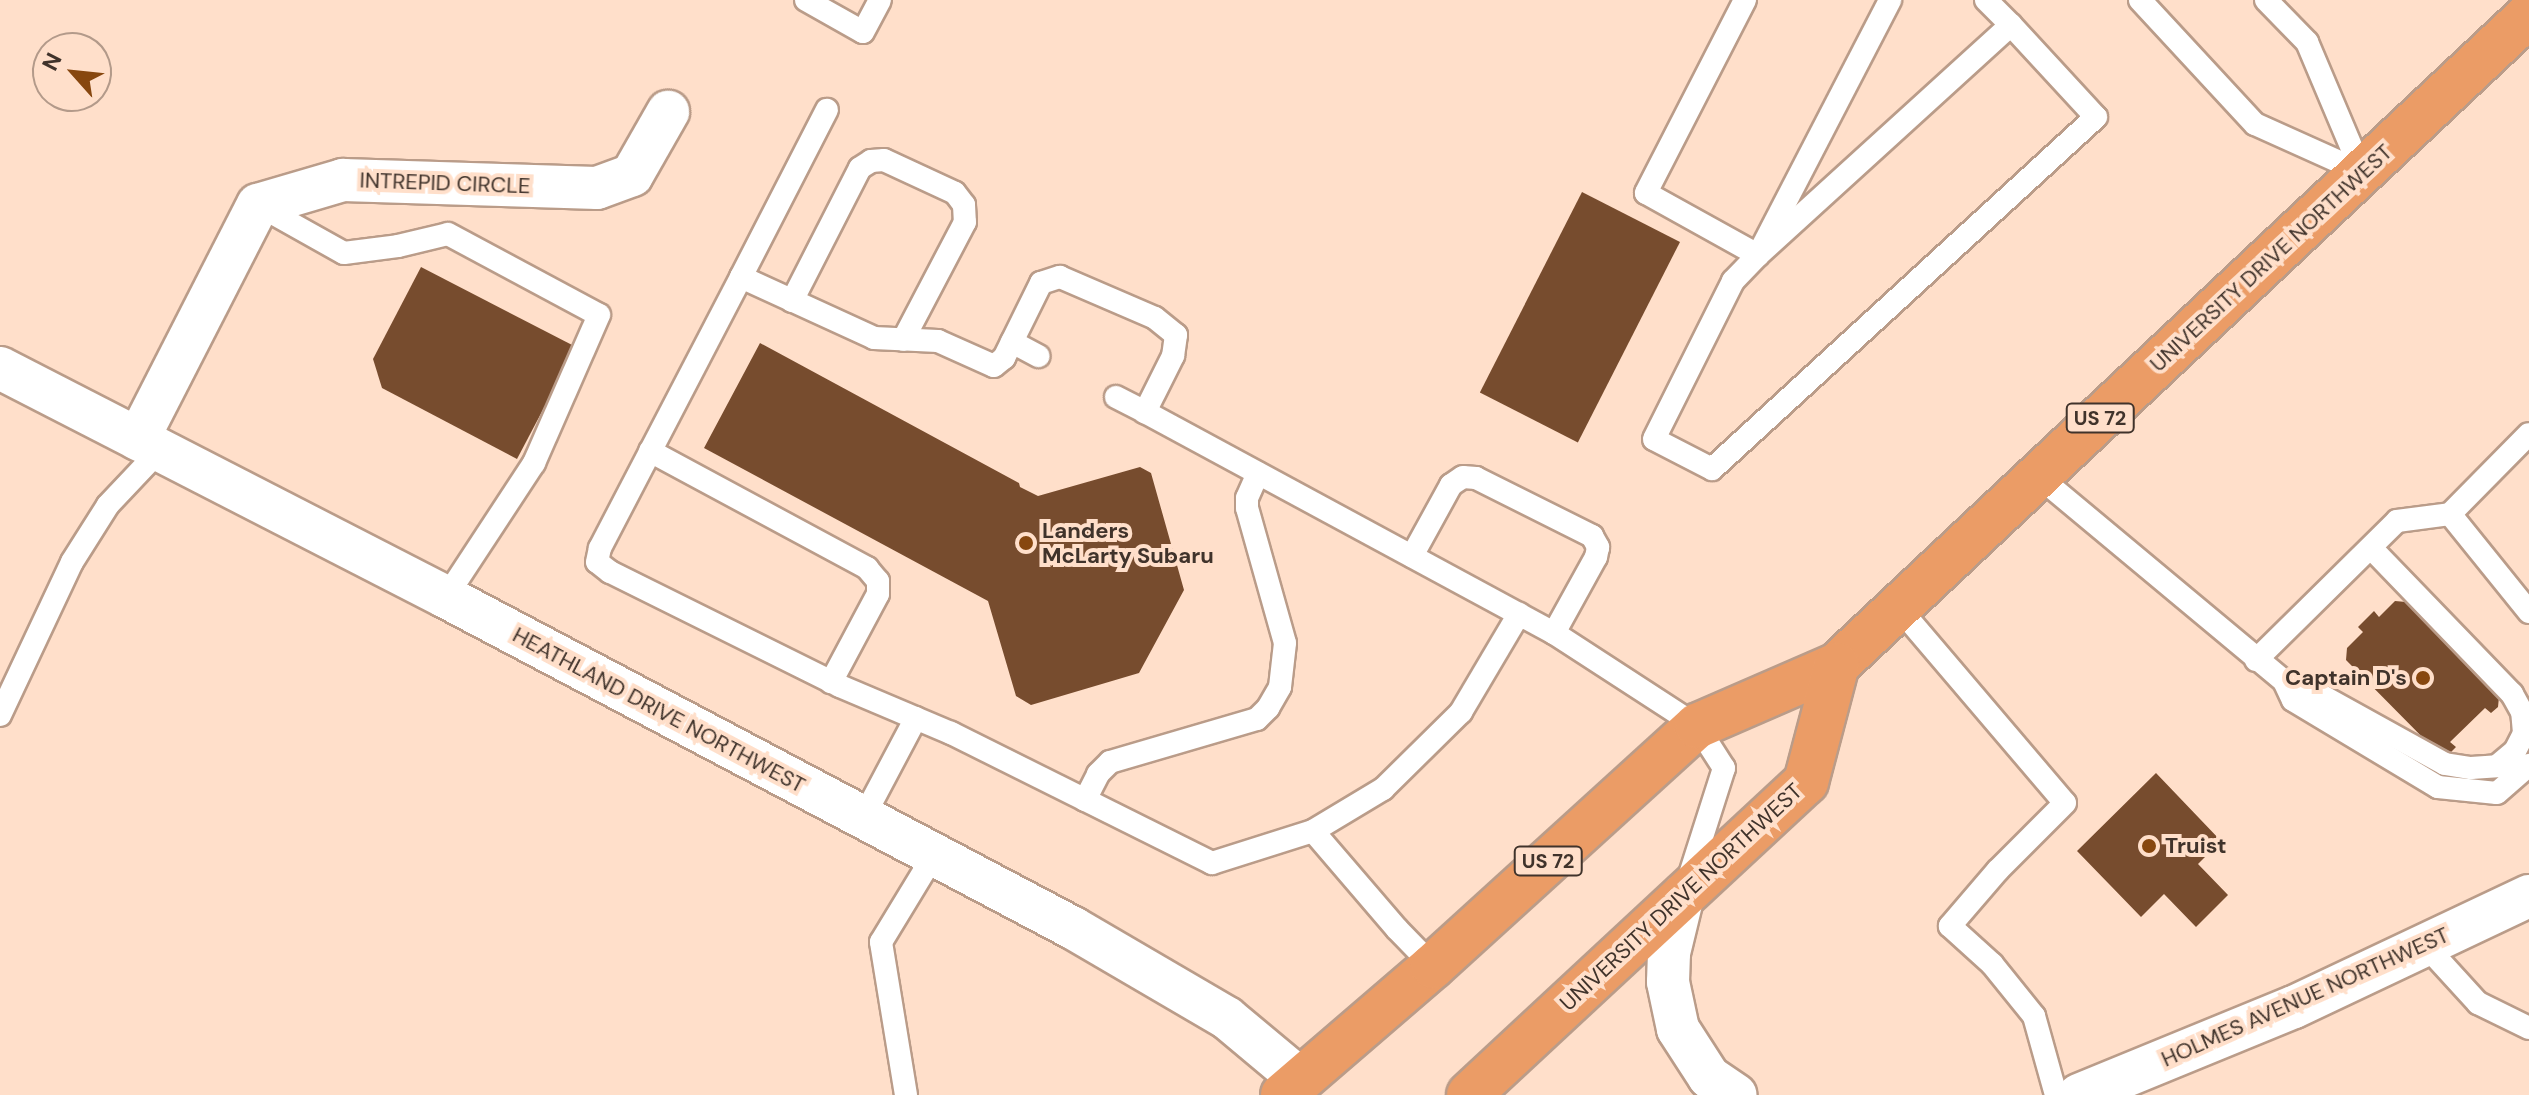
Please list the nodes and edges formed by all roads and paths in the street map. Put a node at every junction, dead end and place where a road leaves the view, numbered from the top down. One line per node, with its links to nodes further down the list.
1 (806, 0): 2 (lane)
2 (880, 0)
3 (1745, 0): 14 (lane)
4 (1890, 0): 14 (lane)
5 (1986, 0): 9 (lane)
6 (2140, 0): 12 (lane)
7 (2266, 0): 12 (lane)
8 (2529, 15): 12 (highway, UNIVERSITY DRIVE NORTHWEST / US 72)
9 (2011, 25): 14 (lane); 14 (lane)
10 (827, 110): 15 (lane)
11 (668, 112): 13 (street, INTREPID CIRCLE)
12 (2362, 172): 27 (highway, UNIVERSITY DRIVE NORTHWEST / US 72)
13 (258, 205): 24 (street); 31 (lane)
14 (1758, 255)
15 (741, 277): 16 (lane); 25 (lane)
16 (792, 301): 17 (lane); 17 (lane)
17 (903, 340): 18 (lane)
18 (1012, 342): 19 (lane); 22 (lane)
19 (1038, 356)
20 (0, 368): 24 (street, HEATHLAND DRIVE NORTHWEST)
21 (1116, 397): 22 (lane)
22 (1145, 412): 26 (lane)
23 (2529, 434): 28 (lane)
24 (149, 445): 31 (street, HEATHLAND DRIVE NORTHWEST); 40 (lane)
25 (650, 451): 39 (lane); 39 (lane)
26 (1258, 473): 30 (lane); 44 (lane)
27 (2038, 476): 32 (highway, UNIVERSITY DRIVE NORTHWEST / US 72); 36 (lane)
28 (2450, 514): 29 (lane); 33 (lane)
29 (2371, 548): 36 (lane); 38 (lane)
30 (1412, 556): 34 (lane); 35 (lane)
31 (446, 597): 45 (street, HEATHLAND DRIVE NORTHWEST)
32 (1898, 607): 37 (highway, UNIVERSITY DRIVE NORTHWEST / US 72); 57 (lane)
33 (2529, 612)
34 (1519, 614): 35 (lane); 46 (lane)
35 (1554, 633): 42 (lane)
36 (2256, 660): 38 (lane)
37 (1837, 665): 42 (highway, UNIVERSITY DRIVE NORTHWEST / US 72); 48 (highway, UNIVERSITY DRIVE NORTHWEST)
38 (2284, 681): 43 (lane)
39 (831, 682): 41 (lane)
40 (0, 715)
41 (916, 718): 44 (lane); 45 (lane)
42 (1697, 726): 48 (lane); 51 (highway, UNIVERSITY DRIVE NORTHWEST / US 72)
43 (2529, 765)
44 (1085, 800): 46 (lane)
45 (863, 818): 47 (street, HEATHLAND DRIVE NORTHWEST)
46 (1313, 831): 51 (lane)
47 (934, 855): 53 (street, HEATHLAND DRIVE NORTHWEST); 54 (lane)
48 (1683, 895): 55 (highway, UNIVERSITY DRIVE NORTHWEST); 56 (street)
49 (2529, 896): 50 (street, HOLMES AVENUE NORTHWEST)
50 (2425, 945): 52 (lane); 58 (street, HOLMES AVENUE NORTHWEST)
51 (1433, 966): 53 (highway, UNIVERSITY DRIVE NORTHWEST / US 72)
52 (2529, 1028)
53 (1291, 1087)
54 (906, 1095)
55 (1469, 1095)
56 (1736, 1095)
57 (2056, 1095)
58 (2079, 1095)

